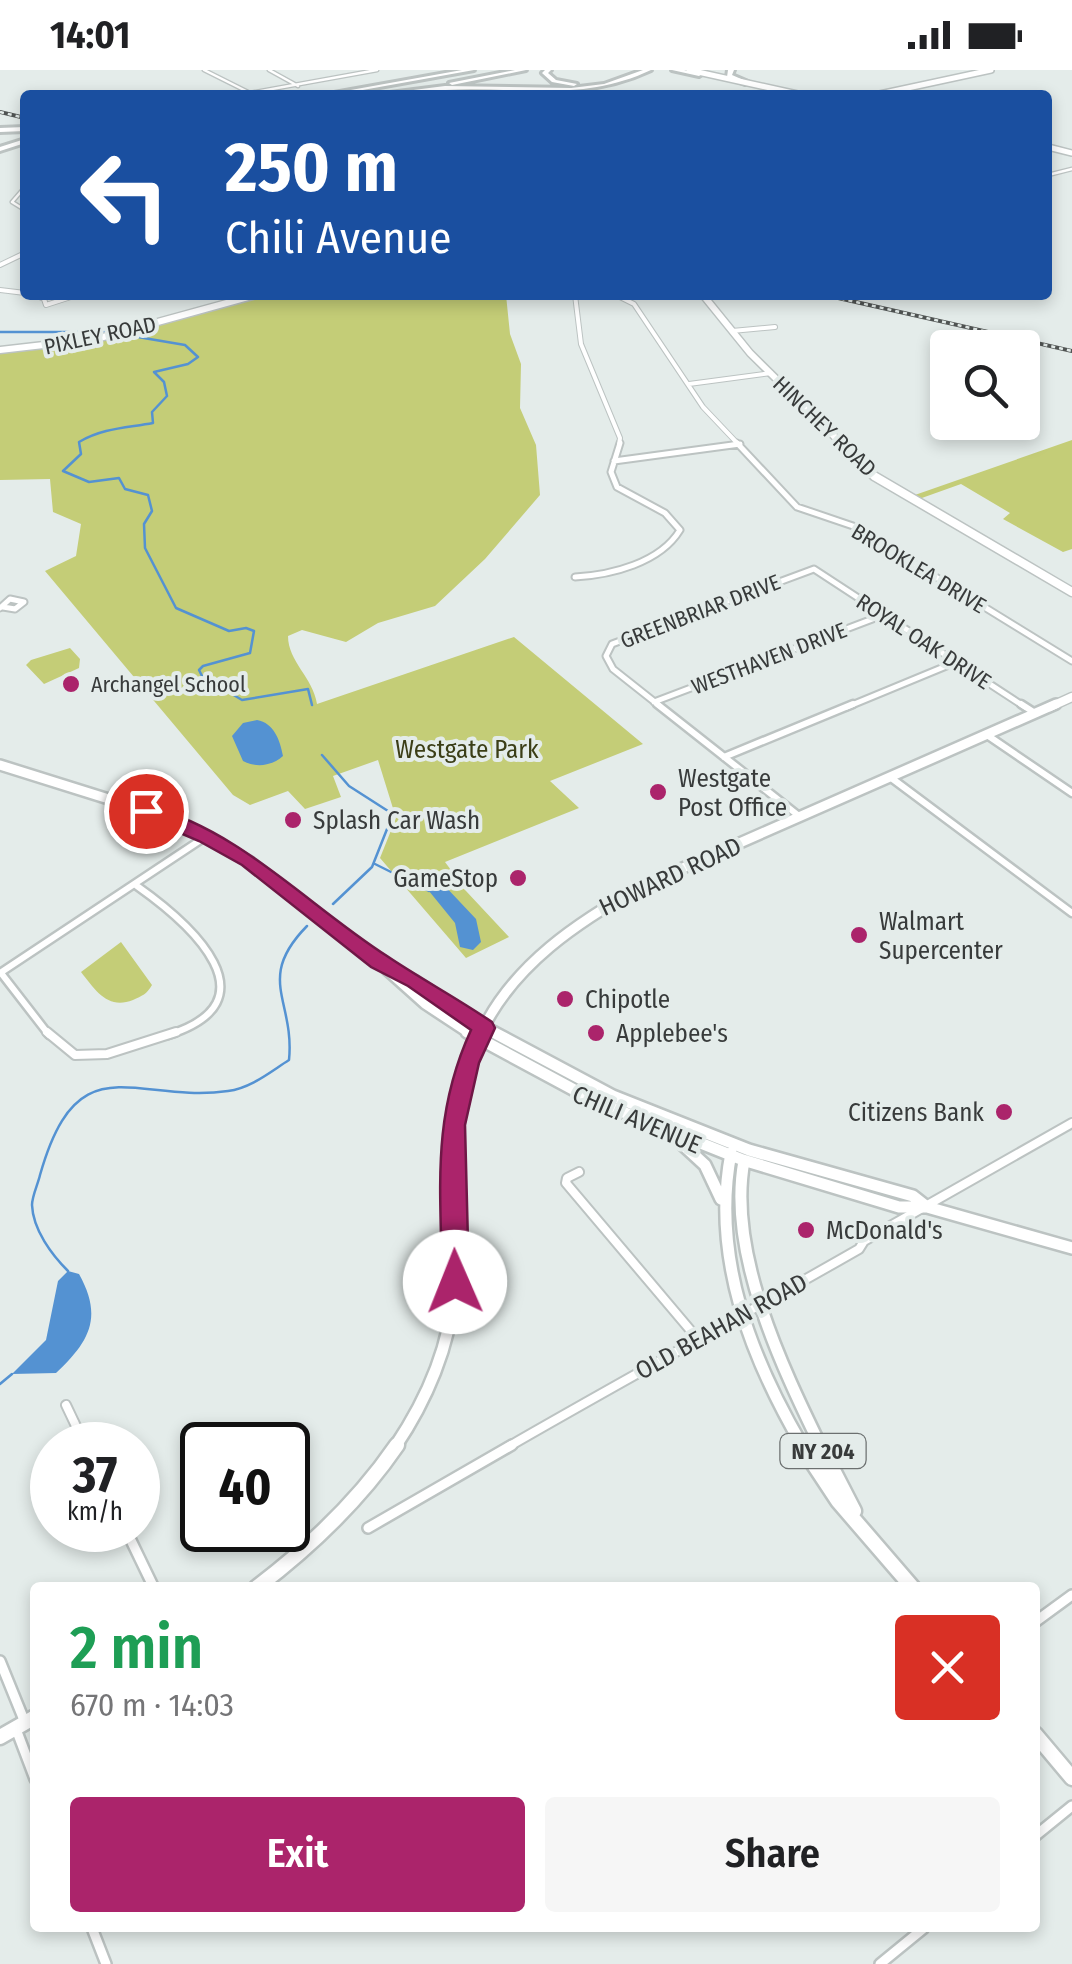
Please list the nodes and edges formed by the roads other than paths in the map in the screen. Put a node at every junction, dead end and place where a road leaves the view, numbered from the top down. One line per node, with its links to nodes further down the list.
1 (204, 70): 21 (street)
2 (269, 70): 18 (street)
3 (350, 70): 16 (street)
4 (376, 70): 16 (street)
5 (421, 70): 20 (highway)
6 (471, 70): 20 (highway)
7 (523, 70): 24 (highway)
8 (548, 70): 9 (highway)
9 (640, 70)
10 (648, 70): 27 (highway)
11 (678, 70): 15 (highway)
12 (689, 70): 17 (main road)
13 (731, 70): 17 (highway)
14 (991, 70): 29 (main road)
15 (704, 71): 19 (main road)
16 (364, 74): 18 (street)
17 (745, 82): 19 (main road)
18 (298, 86): 22 (street)
19 (764, 87): 28 (main road)
20 (364, 88): 23 (highway)
21 (240, 90)
22 (268, 90)
23 (353, 90)
24 (411, 90)
25 (427, 90): 26 (highway)
26 (571, 90)
27 (571, 90)
28 (778, 90)
29 (898, 90)
30 (239, 300): 36 (main road, PIXLEY ROAD)
31 (577, 300): 40 (street)
32 (626, 300): 38 (street, BROOKLEA DRIVE)
33 (707, 300): 35 (main road, HINCHEY ROAD)
34 (775, 327): 35 (street)
35 (732, 332): 37 (main road, HINCHEY ROAD)
36 (0, 350)
37 (771, 373): 38 (street); 43 (main road, HINCHEY ROAD)
38 (689, 384): 39 (street, BROOKLEA DRIVE)
39 (741, 444): 40 (street); 45 (street, BROOKLEA DRIVE)
40 (613, 461): 42 (street)
41 (814, 569): 44 (street, ROYAL OAK DRIVE); 48 (street, GREENBRIAR DRIVE)
42 (574, 578)
43 (1069, 588)
44 (884, 614): 46 (street, ROYAL OAK DRIVE); 48 (street, WESTHAVEN DRIVE)
45 (1072, 661)
46 (957, 662): 49 (street, ROYAL OAK DRIVE); 51 (street)
47 (1072, 697): 49 (main road, HOWARD ROAD)
48 (654, 702): 51 (street, GREENBRIAR DRIVE)
49 (1035, 713): 50 (main road, HOWARD ROAD)
50 (986, 734): 53 (main road, HOWARD ROAD); 54 (street)
51 (724, 756): 55 (street, GREENBRIAR DRIVE)
52 (0, 766): 56 (main road, CHILI AVENUE)
53 (890, 777): 55 (main road, HOWARD ROAD); 58 (street)
54 (1072, 793)
55 (799, 816): 60 (main road, HOWARD ROAD)
56 (206, 836): 57 (street); 60 (main road, CHILI AVENUE)
57 (137, 886): 59 (street); 59 (street)
58 (1072, 913)
59 (0, 973)
60 (480, 1033): 62 (main road, CHILI AVENUE); 63 (main road, CHILI AVENUE); 80 (main road, HOWARD ROAD)
61 (1072, 1122): 69 (street, OLD BEAHAN ROAD)
62 (670, 1134): 65 (main road, CHILI AVENUE); 68 (main road, NY 204)
63 (734, 1144): 64 (main road, CHILI AVENUE); 65 (main road)
64 (749, 1150): 66 (main road, NY 204); 69 (main road, CHILI AVENUE)
65 (729, 1158): 66 (main road, CHILI AVENUE); 68 (main road)
66 (743, 1164): 69 (main road, CHILI AVENUE); 71 (main road, NY 204)
67 (579, 1172): 73 (street)
68 (723, 1204): 72 (main road, NY 204)
69 (927, 1207): 70 (main road, CHILI AVENUE); 71 (street, OLD BEAHAN ROAD)
70 (1072, 1248)
71 (760, 1306): 72 (street, OLD BEAHAN ROAD); 76 (main road, NY 204)
72 (743, 1316): 73 (street, OLD BEAHAN ROAD); 76 (main road, NY 204)
73 (697, 1338): 77 (street, OLD BEAHAN ROAD)
74 (66, 1405): 75 (street)
75 (74, 1422)
76 (861, 1526): 81 (main road, NY 204)
77 (368, 1528)
78 (137, 1552): 79 (street)
79 (151, 1582)
80 (264, 1582)
81 (908, 1582)
82 (1072, 1595): 83 (street)
83 (1040, 1618)
84 (0, 1661): 85 (street)
85 (25, 1723): 86 (main road); 88 (street)
86 (0, 1737)
87 (1040, 1740): 89 (main road)
88 (30, 1751)
89 (1072, 1778)
90 (1072, 1806): 91 (street)
91 (1040, 1832)
92 (94, 1932): 94 (street)
93 (919, 1932): 95 (street)
94 (106, 1964)
95 (880, 1964)

